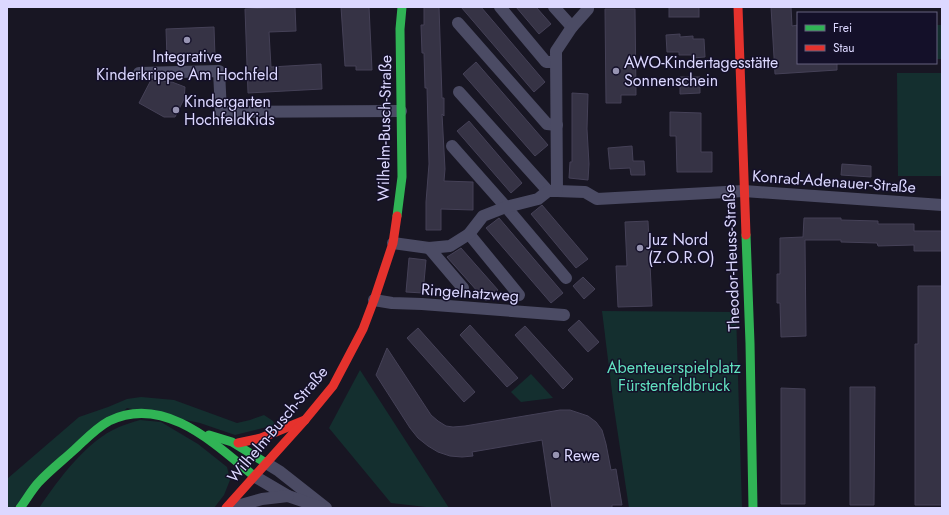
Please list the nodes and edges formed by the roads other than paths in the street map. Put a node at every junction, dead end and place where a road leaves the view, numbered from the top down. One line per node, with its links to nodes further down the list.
1 (402, 7): 11 (main road, Wilhelm-Busch-Straße)
2 (500, 7): 8 (street)
3 (554, 7): 7 (street)
4 (588, 7): 7 (street)
5 (738, 7): 15 (main road, Theodor-Heuss-Straße)
6 (458, 23): 12 (street)
7 (572, 28): 8 (street)
8 (556, 62): 12 (street)
9 (139, 73): 11 (street)
10 (459, 92): 14 (street)
11 (401, 111): 19 (main road, Wilhelm-Busch-Straße)
12 (557, 125): 14 (street)
13 (452, 146): 17 (street)
14 (553, 191): 15 (street, Konrad-Adenauer-Straße); 17 (street)
15 (744, 191): 16 (street, Konrad-Adenauer-Straße); 39 (main road, Theodor-Heuss-Straße)
16 (942, 204)
17 (506, 207): 18 (street); 21 (street)
18 (469, 234): 20 (street); 23 (street)
19 (393, 243): 20 (street); 24 (main road, Wilhelm-Busch-Straße)
20 (429, 248): 22 (street)
21 (566, 278)
22 (463, 288)
23 (519, 295)
24 (374, 300): 25 (street, Ringelnatzweg); 26 (main road, Wilhelm-Busch-Straße)
25 (564, 315)
26 (305, 420): 28 (main road); 29 (main road, Wilhelm-Busch-Straße)
27 (199, 433): 28 (main road); 30 (main road); 31 (main road)
28 (238, 443): 29 (main road)
29 (266, 463): 31 (main road, Wilhelm-Busch-Straße); 38 (street)
30 (56, 468): 32 (main road); 34 (main road)
31 (254, 476): 33 (street); 35 (main road, Wilhelm-Busch-Straße)
32 (42, 493)
33 (288, 496): 36 (street); 37 (street)
34 (20, 508)
35 (226, 508)
36 (230, 508)
37 (322, 508)
38 (326, 508)
39 (754, 508)

